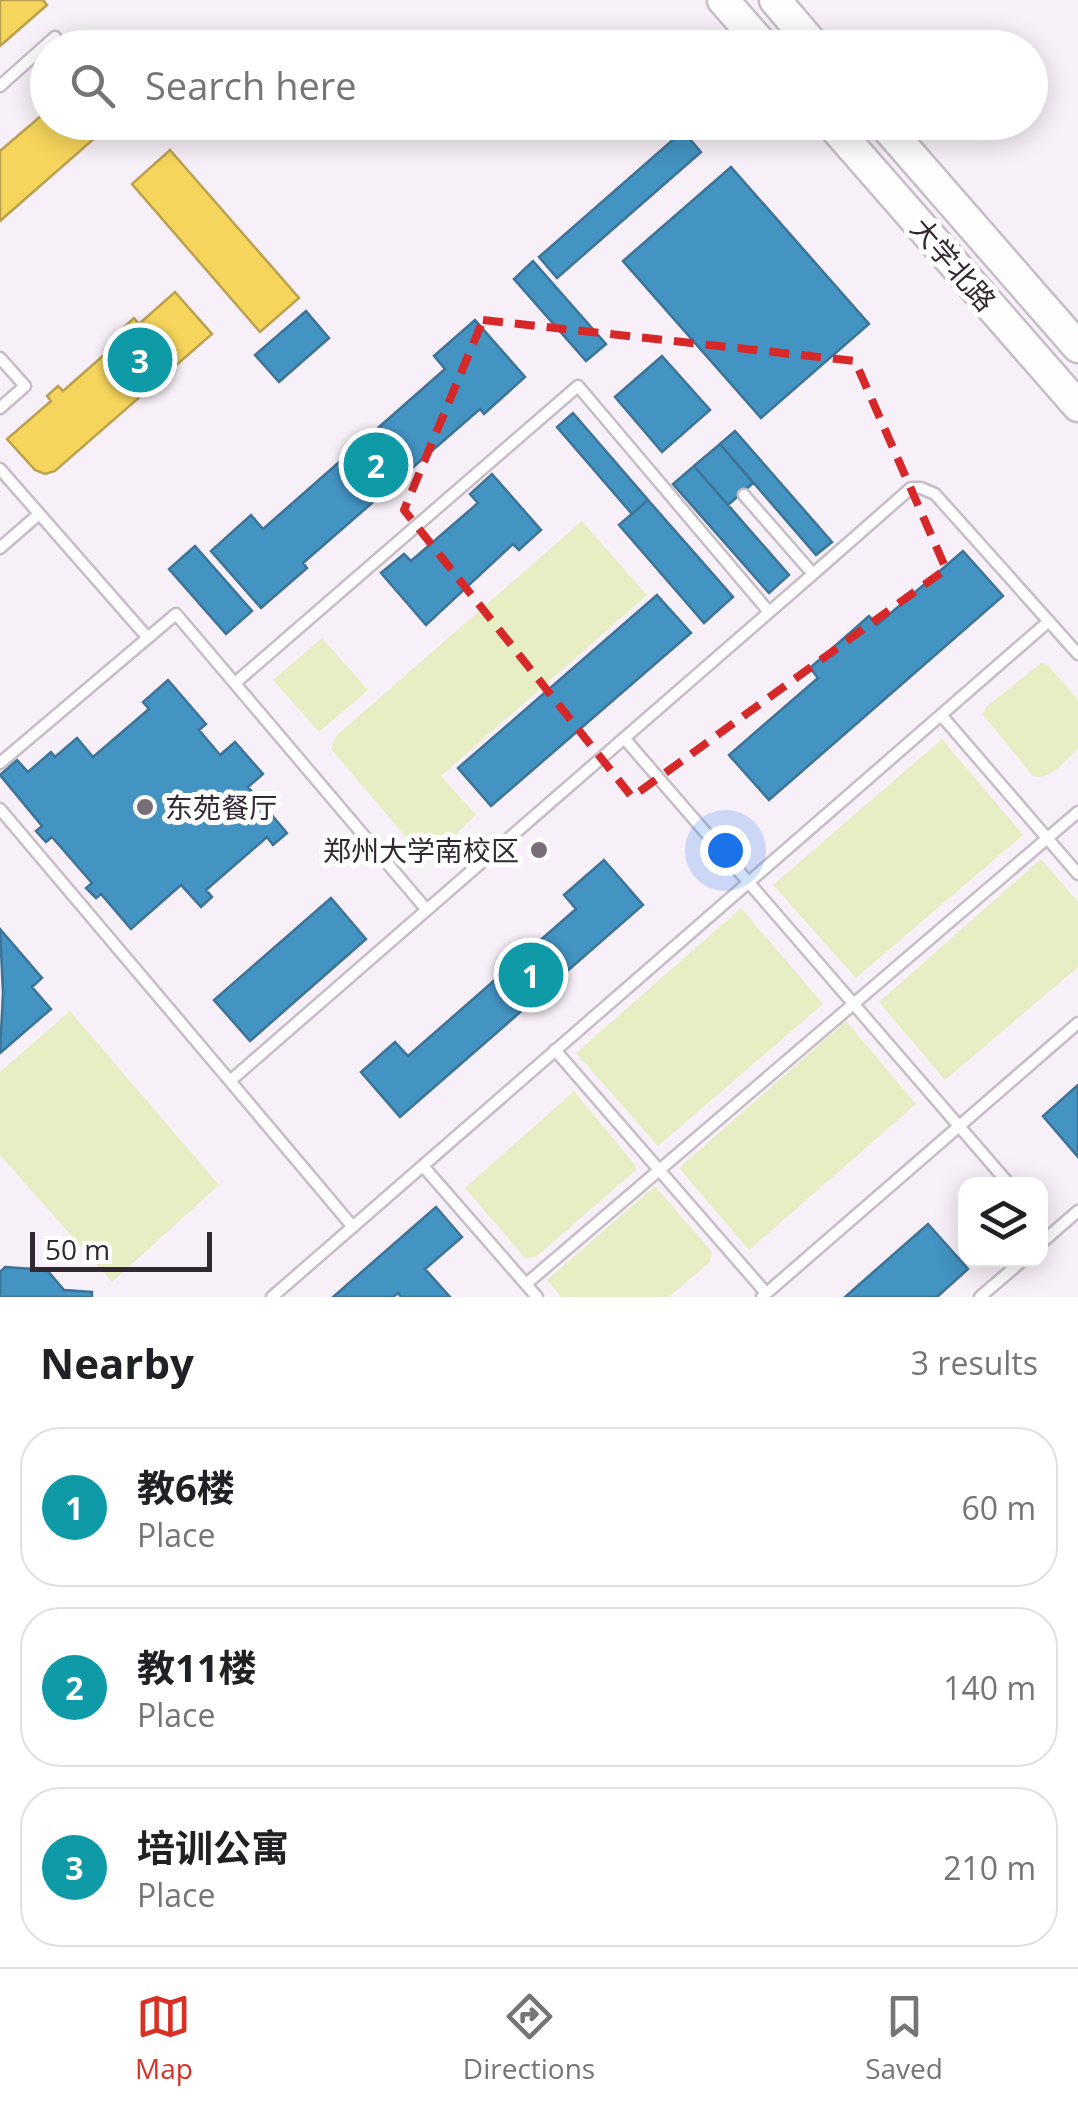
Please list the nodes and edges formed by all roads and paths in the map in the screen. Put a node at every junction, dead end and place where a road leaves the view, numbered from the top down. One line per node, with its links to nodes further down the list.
1 (724, 0): 3 (main road)
2 (775, 0): 4 (main road)
3 (750, 30)
4 (801, 30)
5 (30, 60): 6 (lane)
6 (0, 86)
7 (846, 140): 11 (main road, 大学北路)
8 (898, 140): 9 (main road, 大学北路)
9 (1078, 347)
10 (0, 358): 12 (lane)
11 (1078, 406)
12 (0, 408)
13 (0, 469): 15 (lane)
14 (744, 495): 17 (lane)
15 (39, 514): 16 (lane); 20 (lane)
16 (0, 548)
17 (812, 574): 18 (lane); 19 (lane)
18 (769, 612): 22 (lane); 24 (lane)
19 (1049, 621): 21 (lane); 23 (lane)
20 (148, 638): 22 (lane); 25 (lane)
21 (1078, 654)
22 (235, 683): 31 (lane)
23 (940, 716): 28 (lane); 30 (lane)
24 (624, 738): 30 (lane); 31 (lane)
25 (0, 763)
26 (0, 809): 35 (lane)
27 (1078, 812): 28 (lane)
28 (1047, 838): 29 (lane); 32 (lane)
29 (1078, 874)
30 (749, 882): 32 (lane); 34 (lane)
31 (426, 910): 35 (lane)
32 (854, 1003): 36 (lane); 38 (lane)
33 (1078, 1024): 36 (lane)
34 (555, 1050): 37 (lane); 38 (lane)
35 (230, 1080): 41 (lane)
36 (960, 1125): 39 (lane); 47 (lane)
37 (423, 1166): 41 (lane); 46 (lane)
38 (659, 1170): 46 (lane); 47 (lane)
39 (1003, 1177)
40 (1078, 1211): 43 (lane)
41 (353, 1227): 48 (lane)
42 (1048, 1232): 43 (lane)
43 (1051, 1235): 44 (lane)
44 (1048, 1237)
45 (1015, 1267): 50 (lane)
46 (526, 1284): 49 (lane)
47 (764, 1295)
48 (272, 1297)
49 (537, 1297)
50 (980, 1297)

